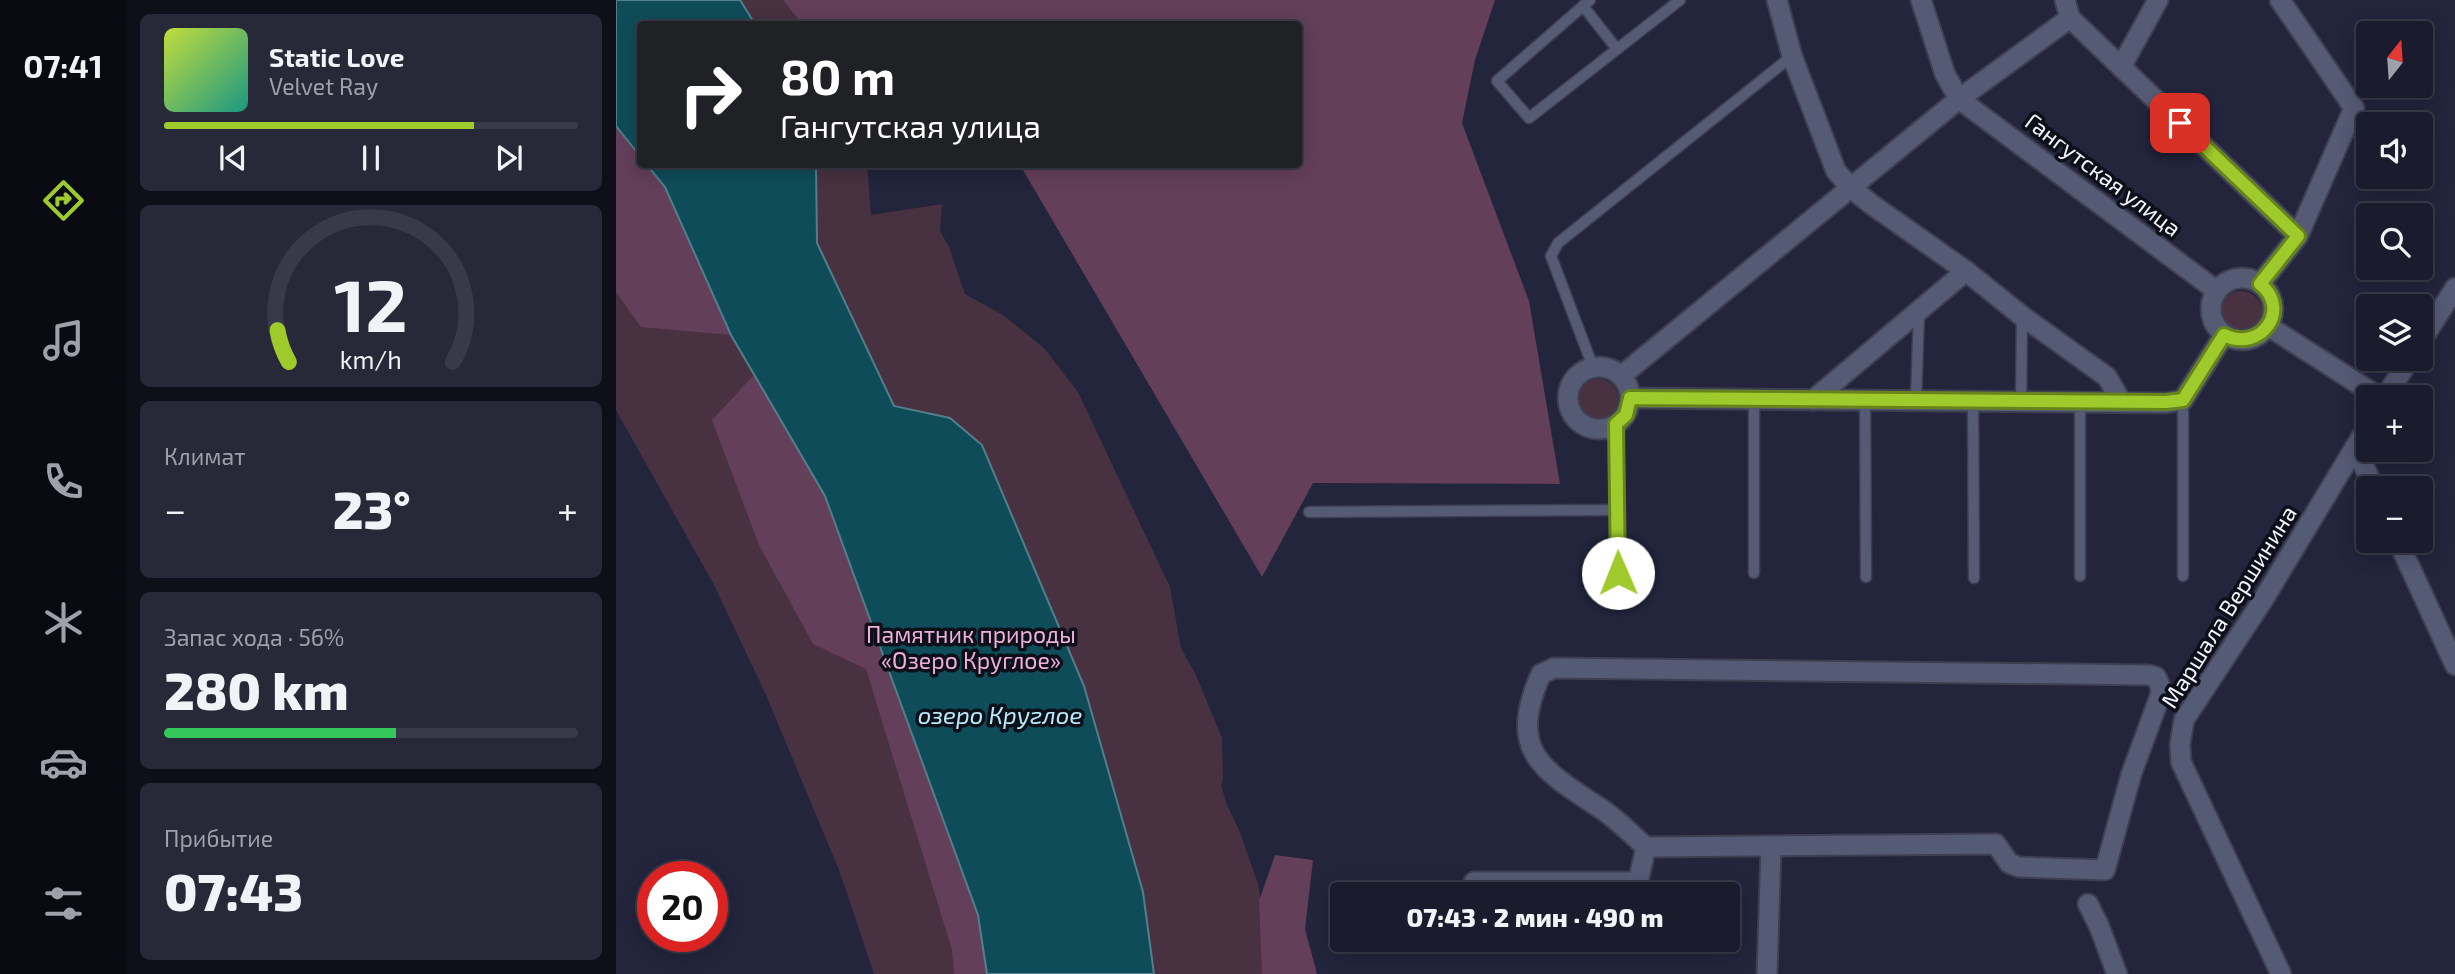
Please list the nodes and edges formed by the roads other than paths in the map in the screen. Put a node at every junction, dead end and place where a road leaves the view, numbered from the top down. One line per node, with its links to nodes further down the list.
1 (1680, 0): 8 (lane)
2 (1777, 0): 9 (street)
3 (1921, 0): 11 (street, Гангутская улица)
4 (2158, 0): 10 (street)
5 (2280, 0): 13 (street)
6 (1587, 3): 8 (lane); 8 (lane)
7 (2068, 9): 10 (street); 11 (street)
8 (1618, 49)
9 (1792, 56): 12 (street); 23 (lane)
10 (2121, 67): 13 (street)
11 (1959, 99): 12 (street); 17 (street, Гангутская улица)
12 (1851, 188): 14 (street); 24 (street)
13 (2298, 236): 15 (street)
14 (1966, 271): 18 (street); 19 (street)
15 (2260, 284): 17 (street); 21 (street)
16 (2455, 288): 20 (street)
17 (2217, 291): 22 (street)
18 (1919, 311): 28 (street); 30 (lane)
19 (2022, 316): 32 (lane); 35 (street)
20 (2433, 322)
21 (2268, 326): 22 (street); 25 (street)
22 (2224, 335): 33 (street)
23 (1593, 368): 24 (street); 36 (street)
24 (1621, 376): 26 (street)
25 (2360, 385)
26 (1630, 398): 27 (street); 36 (street)
27 (1754, 399): 28 (street); 43 (lane)
28 (1813, 400): 29 (street)
29 (1865, 400): 30 (street); 46 (lane)
30 (1916, 400): 31 (street)
31 (1973, 400): 32 (street); 47 (lane)
32 (2021, 400): 34 (street)
33 (2183, 400): 35 (street); 45 (lane)
34 (2080, 401): 35 (street); 44 (lane)
35 (2121, 401)
36 (1616, 424): 39 (lane)
37 (2355, 447): 38 (street); 55 (street, Маршала Вершинина)
38 (2368, 476)
39 (1617, 510): 40 (lane); 42 (lane)
40 (1309, 512)
41 (2403, 553): 48 (street)
42 (1618, 573)
43 (1754, 573)
44 (2080, 576)
45 (2183, 576)
46 (1866, 577)
47 (1974, 578)
48 (2455, 666)
49 (1646, 847): 50 (street); 50 (street); 51 (street)
50 (1771, 847): 53 (street)
51 (1638, 882)
52 (2088, 904): 54 (street)
53 (1767, 974)
54 (2117, 974)
55 (2281, 974)

